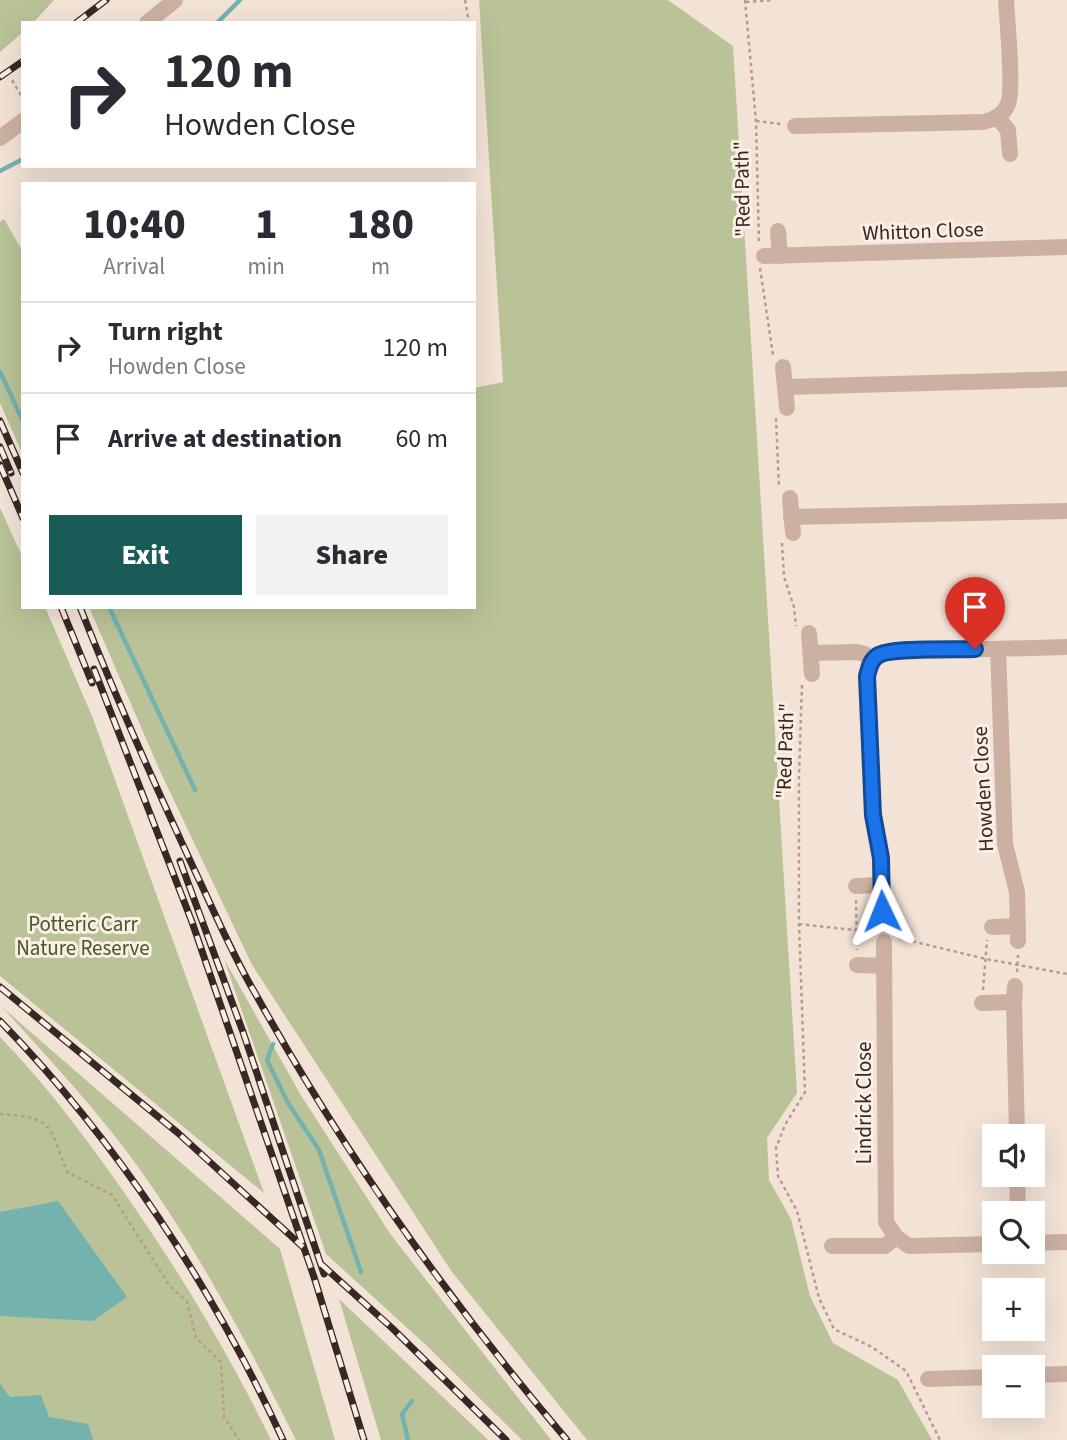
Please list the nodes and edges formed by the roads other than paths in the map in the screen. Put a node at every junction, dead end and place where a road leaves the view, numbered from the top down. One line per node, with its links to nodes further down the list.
1 (175, 0): 3 (street)
2 (1006, 0): 5 (street)
3 (149, 21)
4 (829, 108): 7 (street)
5 (996, 117): 7 (street); 10 (street)
6 (21, 122): 9 (street)
7 (830, 125): 8 (street)
8 (795, 126)
9 (0, 138)
10 (1010, 154)
11 (778, 231): 12 (street, Whitton Close)
12 (1067, 247)
13 (779, 367): 15 (street)
14 (1067, 379): 15 (street)
15 (786, 387): 16 (street)
16 (781, 407)
17 (785, 498): 18 (street)
18 (1067, 511)
19 (803, 634): 22 (street)
20 (1067, 647): 21 (street)
21 (998, 649): 23 (street); 28 (street, Howden Close)
22 (811, 653): 23 (street); 24 (street)
23 (873, 660): 25 (street)
24 (806, 674)
25 (881, 885): 26 (street); 27 (street)
26 (856, 886)
27 (882, 911)
28 (992, 927)
29 (886, 937): 31 (street, Lindrick Close)
30 (857, 965): 31 (street)
31 (884, 966): 34 (street, Lindrick Close)
32 (982, 1003): 33 (street)
33 (1017, 1124)
34 (896, 1237): 37 (street); 38 (street)
35 (1067, 1242): 36 (street)
36 (1045, 1243)
37 (982, 1244)
38 (832, 1247)
39 (1067, 1374): 40 (street)
40 (1045, 1375)
41 (982, 1377): 42 (street)
42 (928, 1378)

